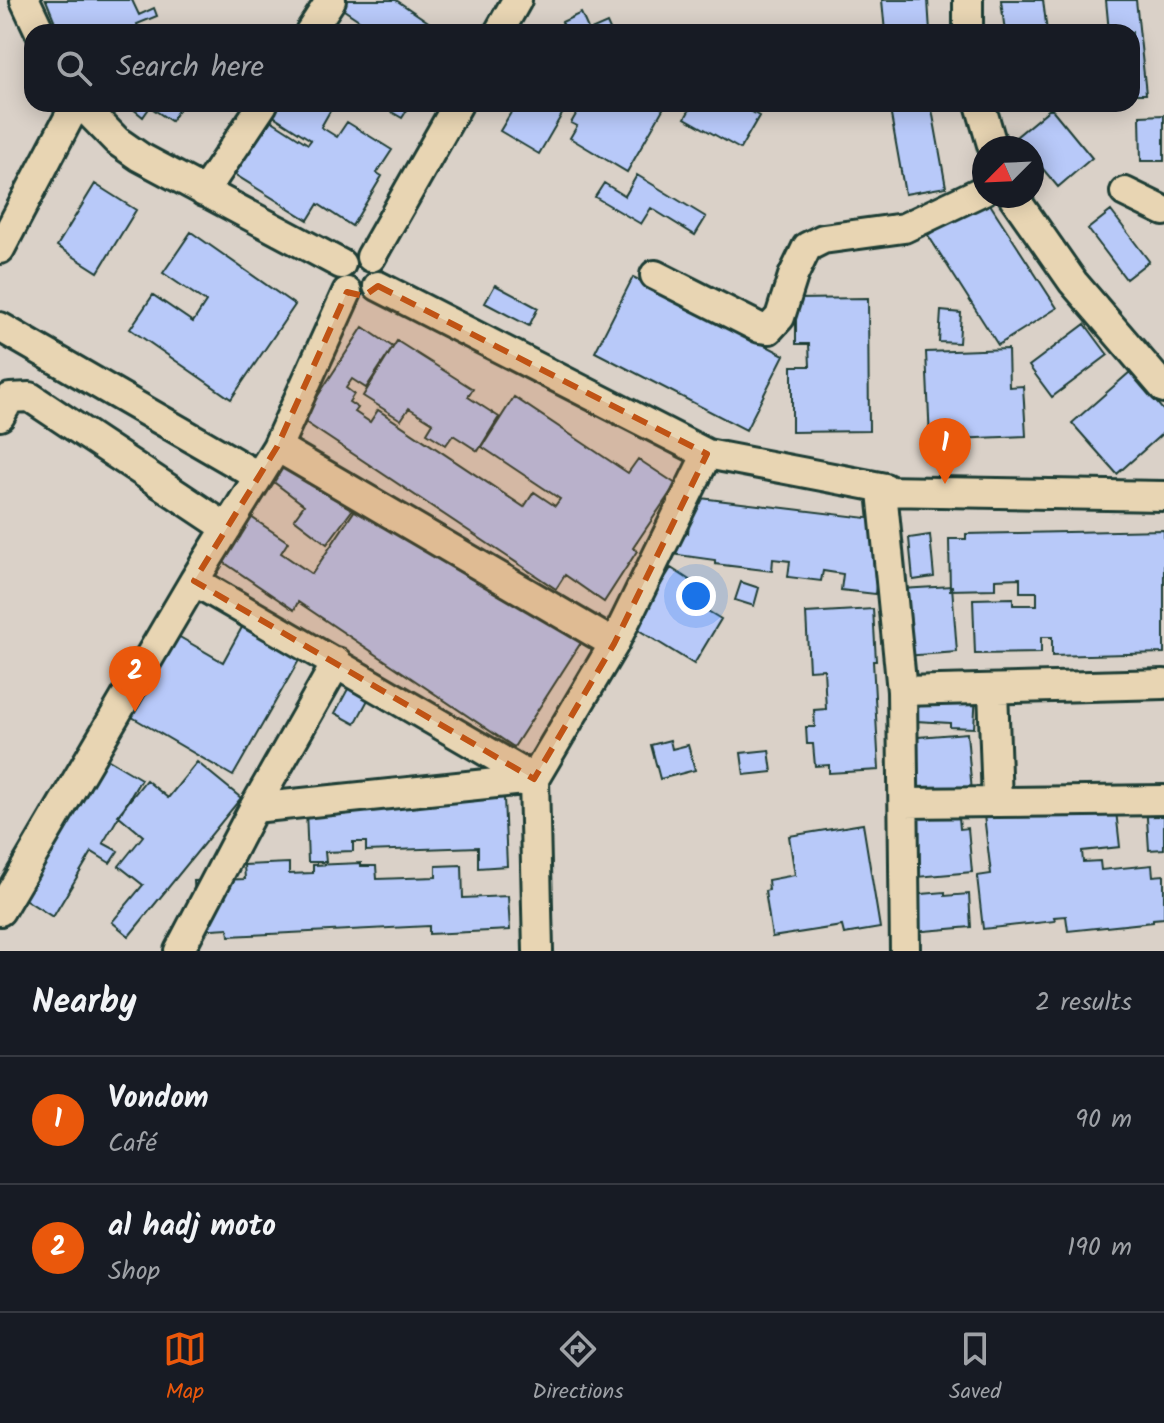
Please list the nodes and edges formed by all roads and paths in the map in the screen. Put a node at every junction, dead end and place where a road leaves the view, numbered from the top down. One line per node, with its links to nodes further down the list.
1 (25, 0): 5 (street)
2 (331, 0): 6 (street)
3 (517, 0): 7 (street)
4 (968, 0): 8 (street)
5 (36, 24)
6 (315, 24)
7 (504, 24)
8 (968, 24)
9 (74, 112): 20 (street)
10 (86, 112): 15 (street)
11 (258, 112): 15 (street)
12 (453, 112): 21 (street)
13 (982, 112): 14 (street)
14 (989, 136)
15 (204, 192): 22 (street)
16 (1125, 192): 19 (street)
17 (972, 196): 23 (street)
18 (1021, 208): 27 (street)
19 (1164, 211)
20 (0, 249)
21 (371, 257): 22 (street); 24 (street)
22 (341, 264): 25 (street)
23 (655, 275)
24 (378, 286): 25 (street); 30 (street)
25 (347, 292): 29 (street)
26 (0, 327): 31 (street)
27 (1164, 388)
28 (0, 416): 34 (street)
29 (277, 447): 31 (street); 36 (street)
30 (707, 454): 32 (street); 36 (street)
31 (258, 476): 34 (street)
32 (882, 491): 33 (street); 40 (street)
33 (1164, 496)
34 (227, 528): 35 (street)
35 (194, 581): 37 (street); 46 (street)
36 (614, 644): 41 (street)
37 (337, 662): 41 (street); 45 (street)
38 (1164, 684): 39 (street)
39 (993, 689): 40 (street); 43 (street)
40 (902, 691): 44 (street)
41 (534, 779): 45 (street); 48 (street)
42 (1164, 800): 43 (street)
43 (997, 802): 44 (street)
44 (905, 803): 49 (street)
45 (254, 808): 47 (street)
46 (0, 910)
47 (179, 951)
48 (538, 951)
49 (905, 951)

